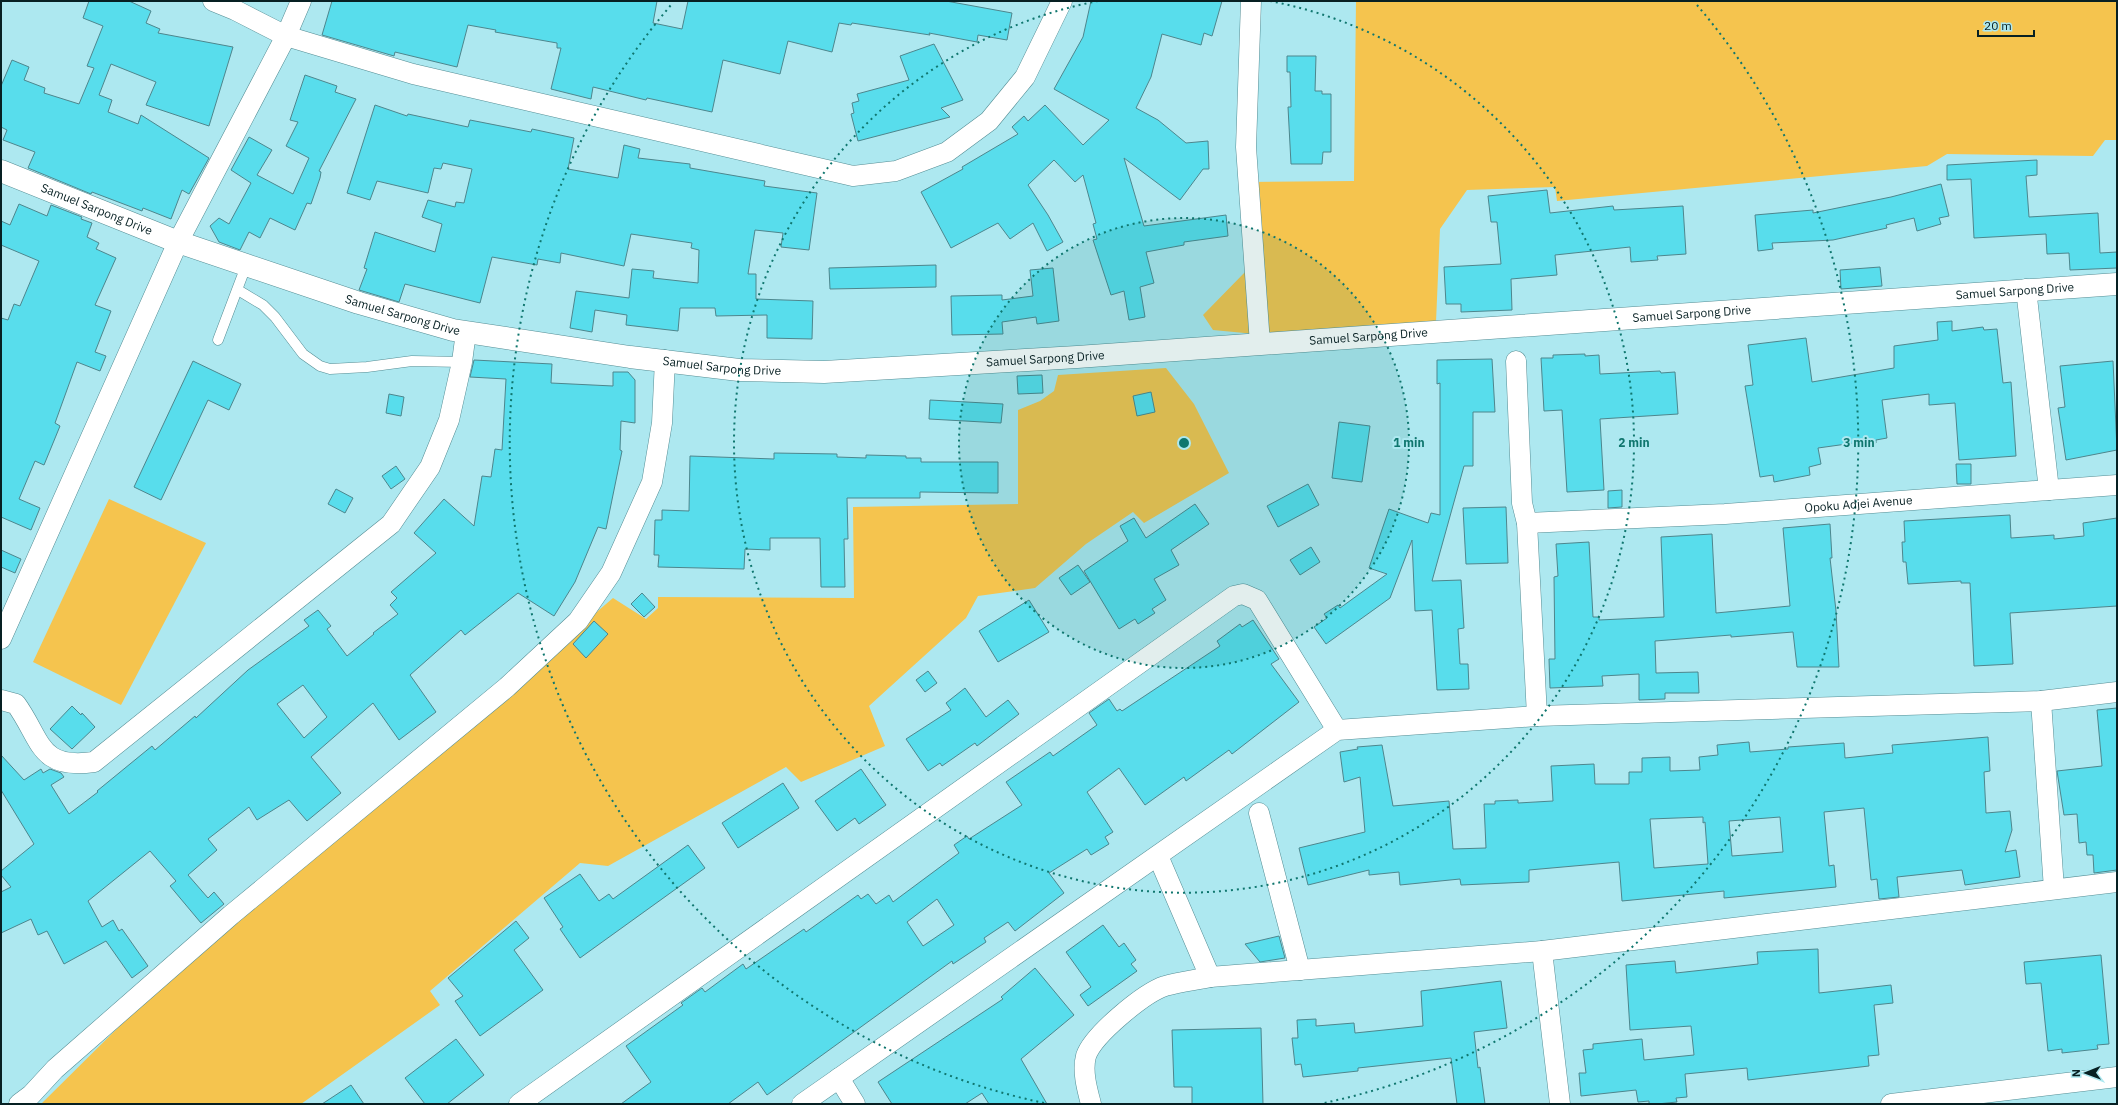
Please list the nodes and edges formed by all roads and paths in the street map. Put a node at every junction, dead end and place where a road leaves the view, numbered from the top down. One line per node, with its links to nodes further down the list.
1 (213, 1): 5 (street)
2 (301, 1): 5 (street)
3 (1251, 1): 14 (street)
4 (1059, 2): 5 (street)
5 (286, 36): 7 (street)
6 (1, 171): 7 (street, Samuel Sarpong Drive)
7 (178, 242): 8 (street, Samuel Sarpong Drive); 21 (street)
8 (246, 266): 11 (lane); 12 (street, Samuel Sarpong Drive)
9 (2117, 284): 10 (street, Samuel Sarpong Drive)
10 (2026, 289): 14 (street, Samuel Sarpong Drive); 19 (street)
11 (238, 290): 13 (lane); 17 (lane)
12 (466, 332): 15 (street, Samuel Sarpong Drive); 17 (street)
13 (218, 340)
14 (1260, 344): 15 (street, Samuel Sarpong Drive)
15 (665, 360): 36 (street)
16 (1516, 361): 20 (street)
17 (462, 362): 23 (street)
18 (2117, 485): 19 (street, Opoku Adjei Avenue)
19 (2050, 490): 20 (street, Opoku Adjei Avenue)
20 (1527, 523): 25 (street)
21 (1, 639)
22 (2117, 692): 24 (street)
23 (1, 700)
24 (2041, 701): 25 (street); 30 (street)
25 (1537, 716): 26 (street)
26 (1337, 730): 28 (street); 37 (street)
27 (1259, 813): 32 (street)
28 (1158, 856): 33 (street); 35 (street)
29 (2117, 882): 30 (street)
30 (2054, 889): 31 (street)
31 (1542, 951): 32 (street); 41 (street)
32 (1300, 970): 33 (street)
33 (1210, 977): 40 (street)
34 (2117, 1077): 42 (street)
35 (838, 1078): 38 (street); 39 (street)
36 (19, 1104)
37 (519, 1104)
38 (802, 1104)
39 (855, 1104)
40 (1091, 1104)
41 (1560, 1104)
42 (1891, 1104)

